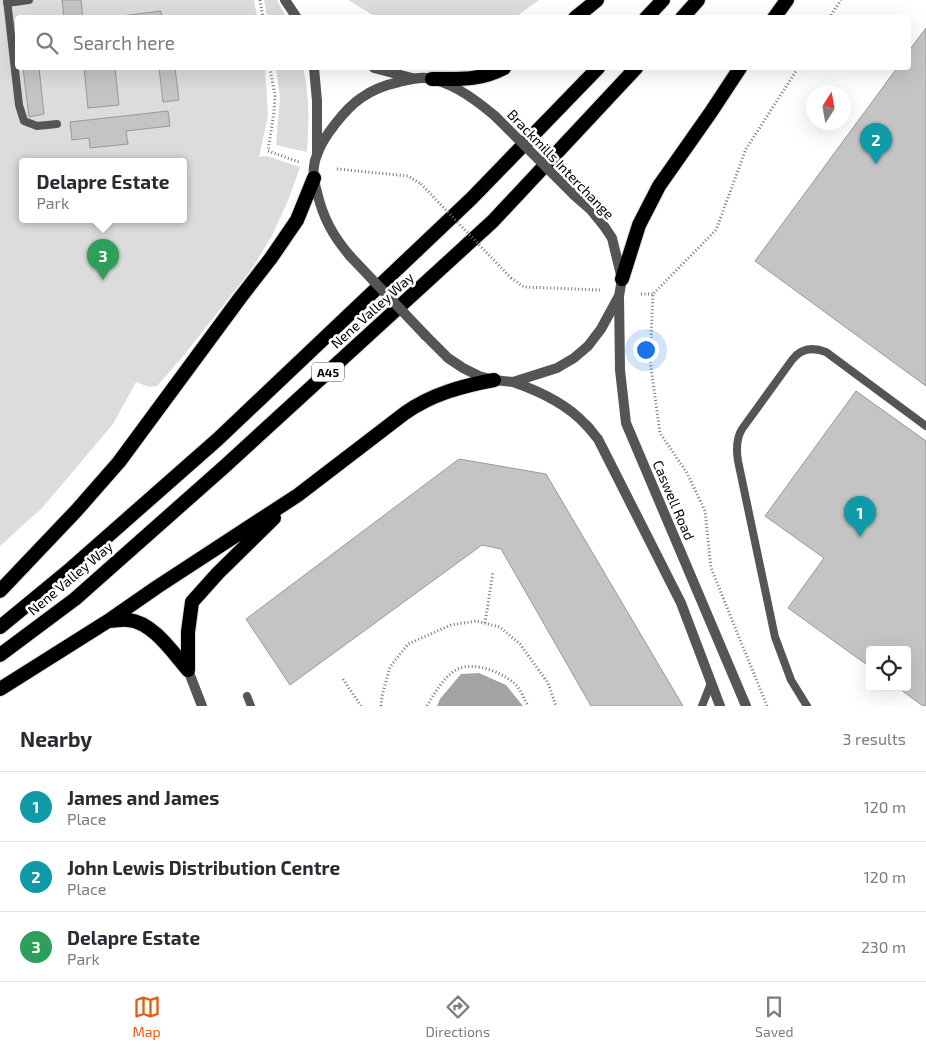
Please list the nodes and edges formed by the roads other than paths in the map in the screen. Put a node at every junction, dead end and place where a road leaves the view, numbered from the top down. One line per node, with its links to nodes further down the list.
1 (30, 0): 7 (lane)
2 (284, 0): 8 (street)
3 (597, 0): 9 (highway)
4 (663, 0): 10 (highway)
5 (698, 0): 11 (highway)
6 (787, 0): 12 (highway)
7 (7, 2): 21 (lane)
8 (295, 15)
9 (579, 15)
10 (649, 15)
11 (685, 15)
12 (776, 15)
13 (314, 70): 22 (street)
14 (382, 70): 19 (street)
15 (500, 70): 20 (highway)
16 (596, 70): 32 (highway, Nene Valley Way / A45)
17 (634, 70): 33 (highway, Nene Valley Way / A45)
18 (739, 70): 24 (highway)
19 (412, 78): 20 (street, Brackmills Interchange); 22 (street, Brackmills Interchange)
20 (432, 79): 24 (street, Brackmills Interchange, bridge)
21 (57, 124)
22 (317, 154): 23 (street, Brackmills Interchange)
23 (314, 178): 26 (street, Brackmills Interchange, bridge); 30 (highway)
24 (622, 279): 25 (street, Brackmills Interchange)
25 (619, 296): 27 (street, Brackmills Interchange); 42 (street, Caswell Road)
26 (494, 380): 27 (street, Brackmills Interchange); 29 (highway)
27 (513, 382): 35 (street)
28 (926, 426): 43 (lane)
29 (298, 495): 31 (highway); 34 (highway)
30 (0, 591)
31 (108, 621): 34 (highway); 36 (highway)
32 (0, 627)
33 (0, 655)
34 (188, 670): 38 (street)
35 (712, 684): 40 (lane); 41 (street)
36 (0, 689)
37 (247, 696): 39 (lane)
38 (202, 706)
39 (251, 706)
40 (702, 706)
41 (720, 706)
42 (746, 706)
43 (807, 706)

